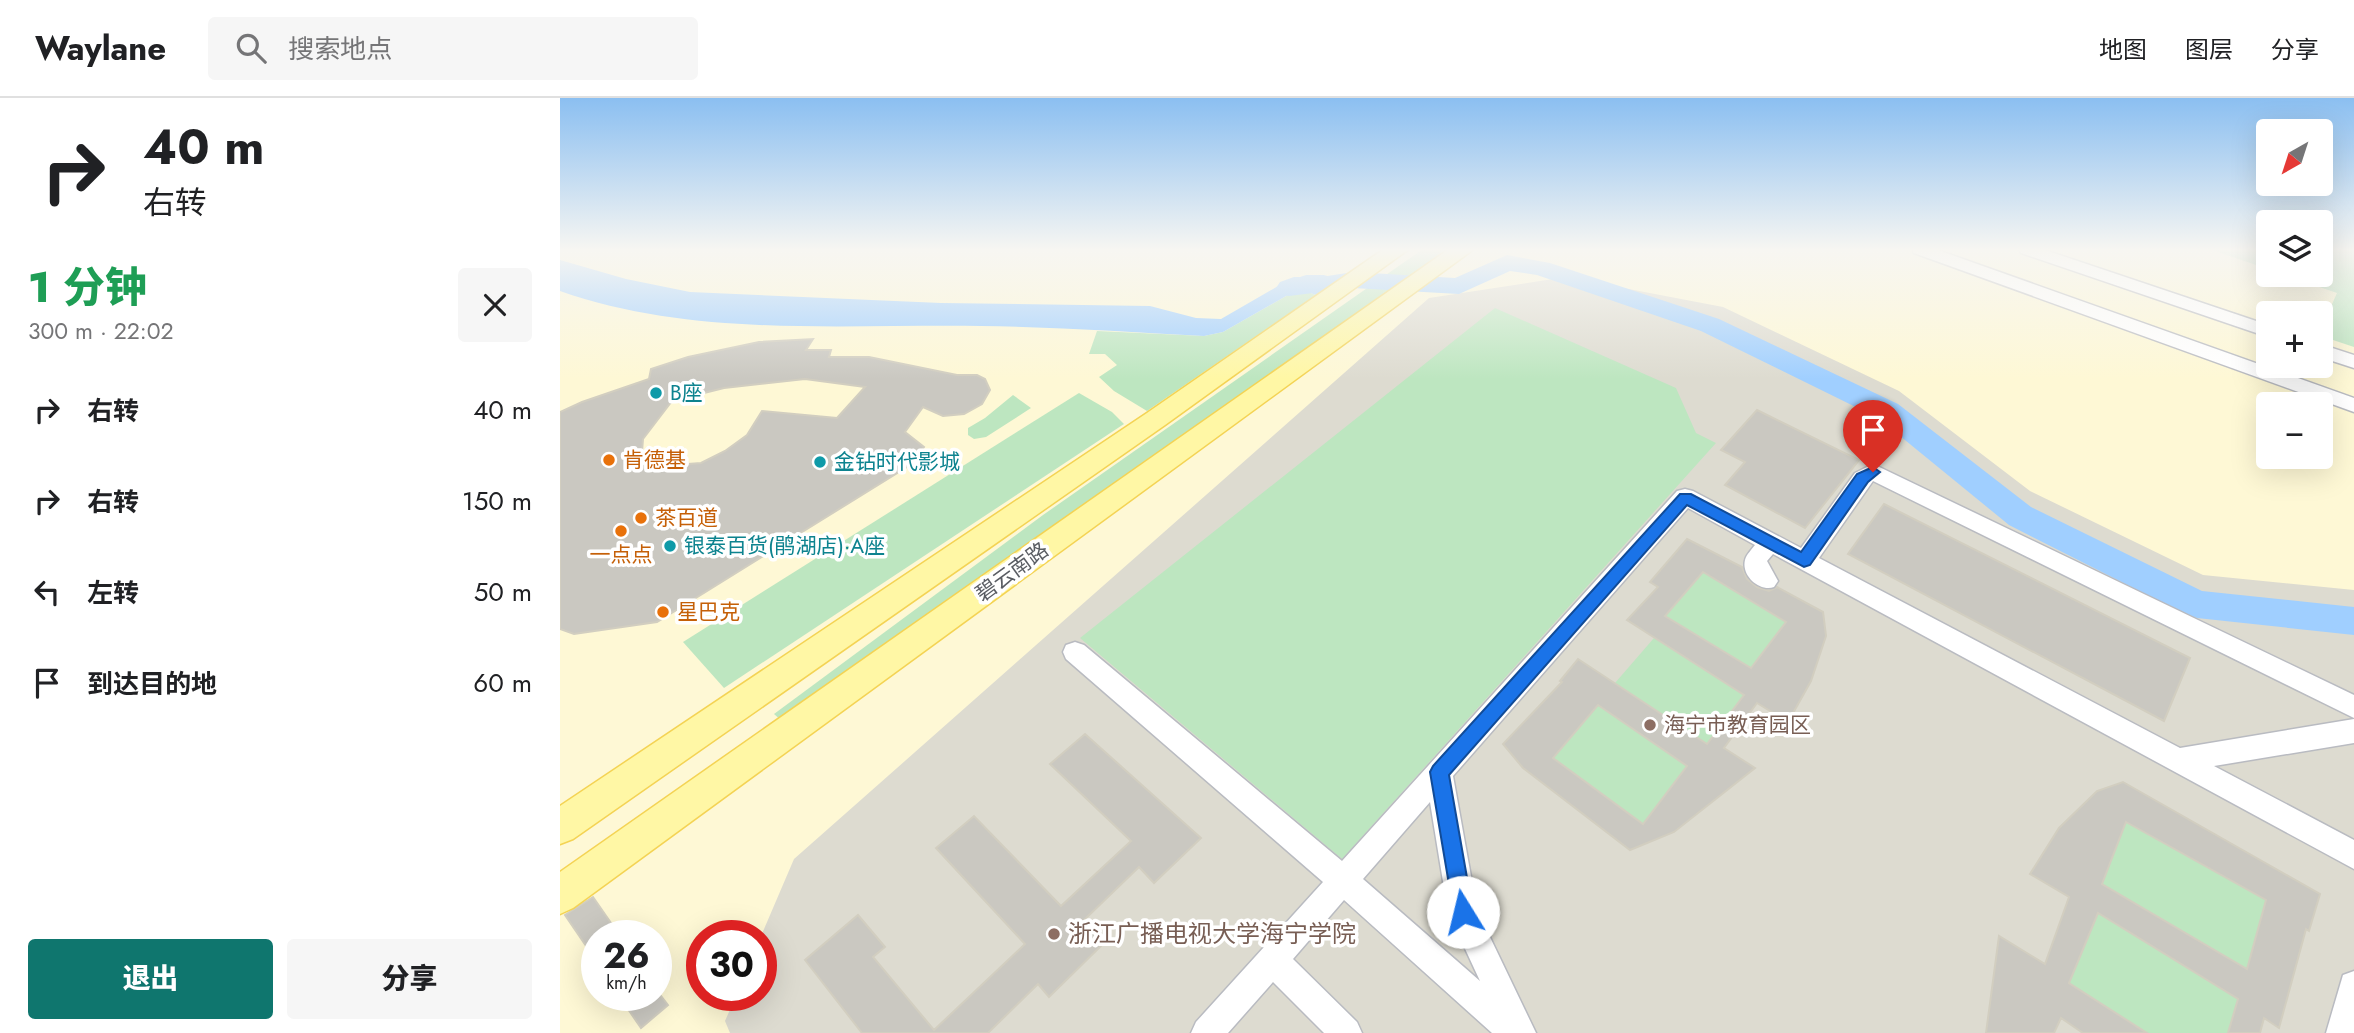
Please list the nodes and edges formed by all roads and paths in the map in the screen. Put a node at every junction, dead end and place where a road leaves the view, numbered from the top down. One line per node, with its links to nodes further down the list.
1 (1336, 293): 17 (main road, 碧云南路)
2 (1403, 293): 20 (main road, 碧云南路)
3 (2043, 293): 8 (street)
4 (2157, 293): 5 (street)
5 (2256, 327)
6 (2333, 355): 7 (street)
7 (2354, 362)
8 (2354, 405)
9 (1769, 542): 10 (street); 11 (street); 16 (street)
10 (1804, 561): 13 (street); 15 (street)
11 (1766, 580)
12 (1075, 652): 19 (street)
13 (2354, 708)
14 (2354, 731): 15 (street)
15 (2178, 760): 18 (street)
16 (1439, 772): 19 (street); 25 (street)
17 (560, 827)
18 (2354, 855)
19 (1343, 880): 21 (street); 25 (street)
20 (560, 895)
21 (1272, 960): 23 (street); 24 (street)
22 (2354, 986): 26 (street)
23 (1207, 1033)
24 (1346, 1033)
25 (1518, 1033)
26 (2342, 1033)

